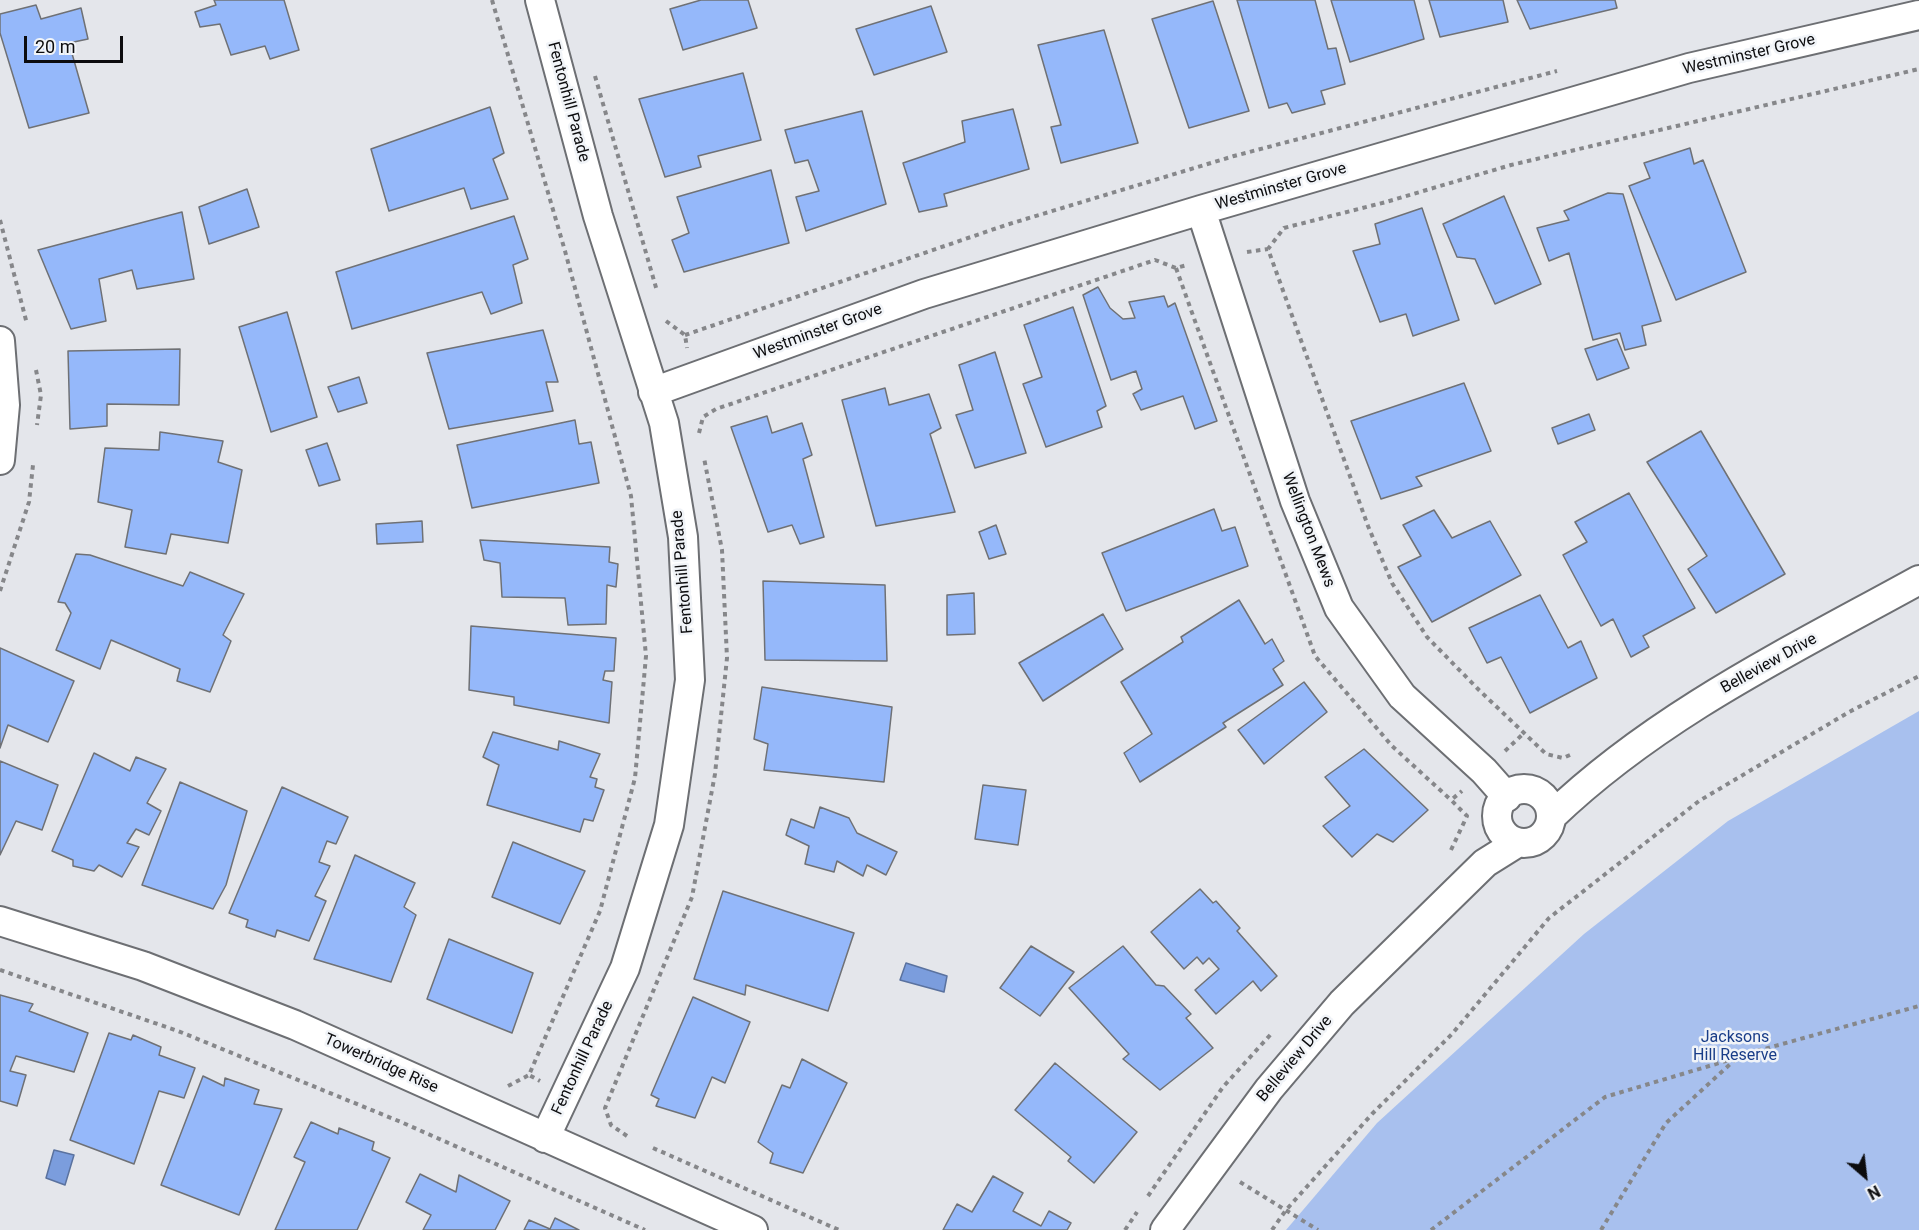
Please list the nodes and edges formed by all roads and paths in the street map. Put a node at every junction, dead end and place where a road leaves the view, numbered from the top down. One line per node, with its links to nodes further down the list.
1 (492, 0): 31 (path)
2 (540, 0): 15 (street, Fentonhill Parade)
3 (1919, 15): 7 (street, Westminster Grove)
4 (1567, 69): 12 (path)
5 (1919, 69): 8 (path)
6 (595, 74): 10 (path)
7 (1201, 210): 9 (street, Wellington Mews); 14 (street, Westminster Grove)
8 (1268, 249): 9 (path); 22 (path)
9 (1216, 256): 16 (path); 24 (street, Wellington Mews)
10 (660, 302)
11 (664, 313): 12 (path)
12 (685, 335): 14 (path)
13 (0, 341): 19 (street)
14 (693, 377): 15 (street, Westminster Grove); 16 (path)
15 (653, 392): 31 (street, Fentonhill Parade)
16 (704, 417): 17 (path)
17 (701, 440)
18 (703, 451): 32 (path)
19 (0, 460)
20 (1919, 580): 23 (street, Belleview Drive)
21 (1919, 676): 37 (path)
22 (1580, 751)
23 (1623, 754): 24 (street, Belleview Drive); 25 (street, Belleview Drive)
24 (1520, 794): 25 (street); 26 (street)
25 (1551, 816): 26 (street)
26 (1507, 833): 36 (street, Belleview Drive)
27 (0, 921): 33 (street, Towerbridge Rise)
28 (0, 970): 38 (path)
29 (1919, 1006): 30 (path)
30 (1739, 1056): 44 (path); 45 (path)
31 (566, 1093): 32 (path); 33 (street, Fentonhill Parade)
32 (605, 1108): 34 (path)
33 (545, 1138): 39 (street, Towerbridge Rise)
34 (632, 1139)
35 (642, 1143): 40 (path)
36 (1213, 1165): 37 (path); 41 (street, Belleview Drive)
37 (1286, 1210): 42 (path); 43 (path)
38 (645, 1230)
39 (753, 1230)
40 (839, 1230)
41 (1165, 1230)
42 (1272, 1230)
43 (1318, 1230)
44 (1431, 1230)
45 (1601, 1230)

